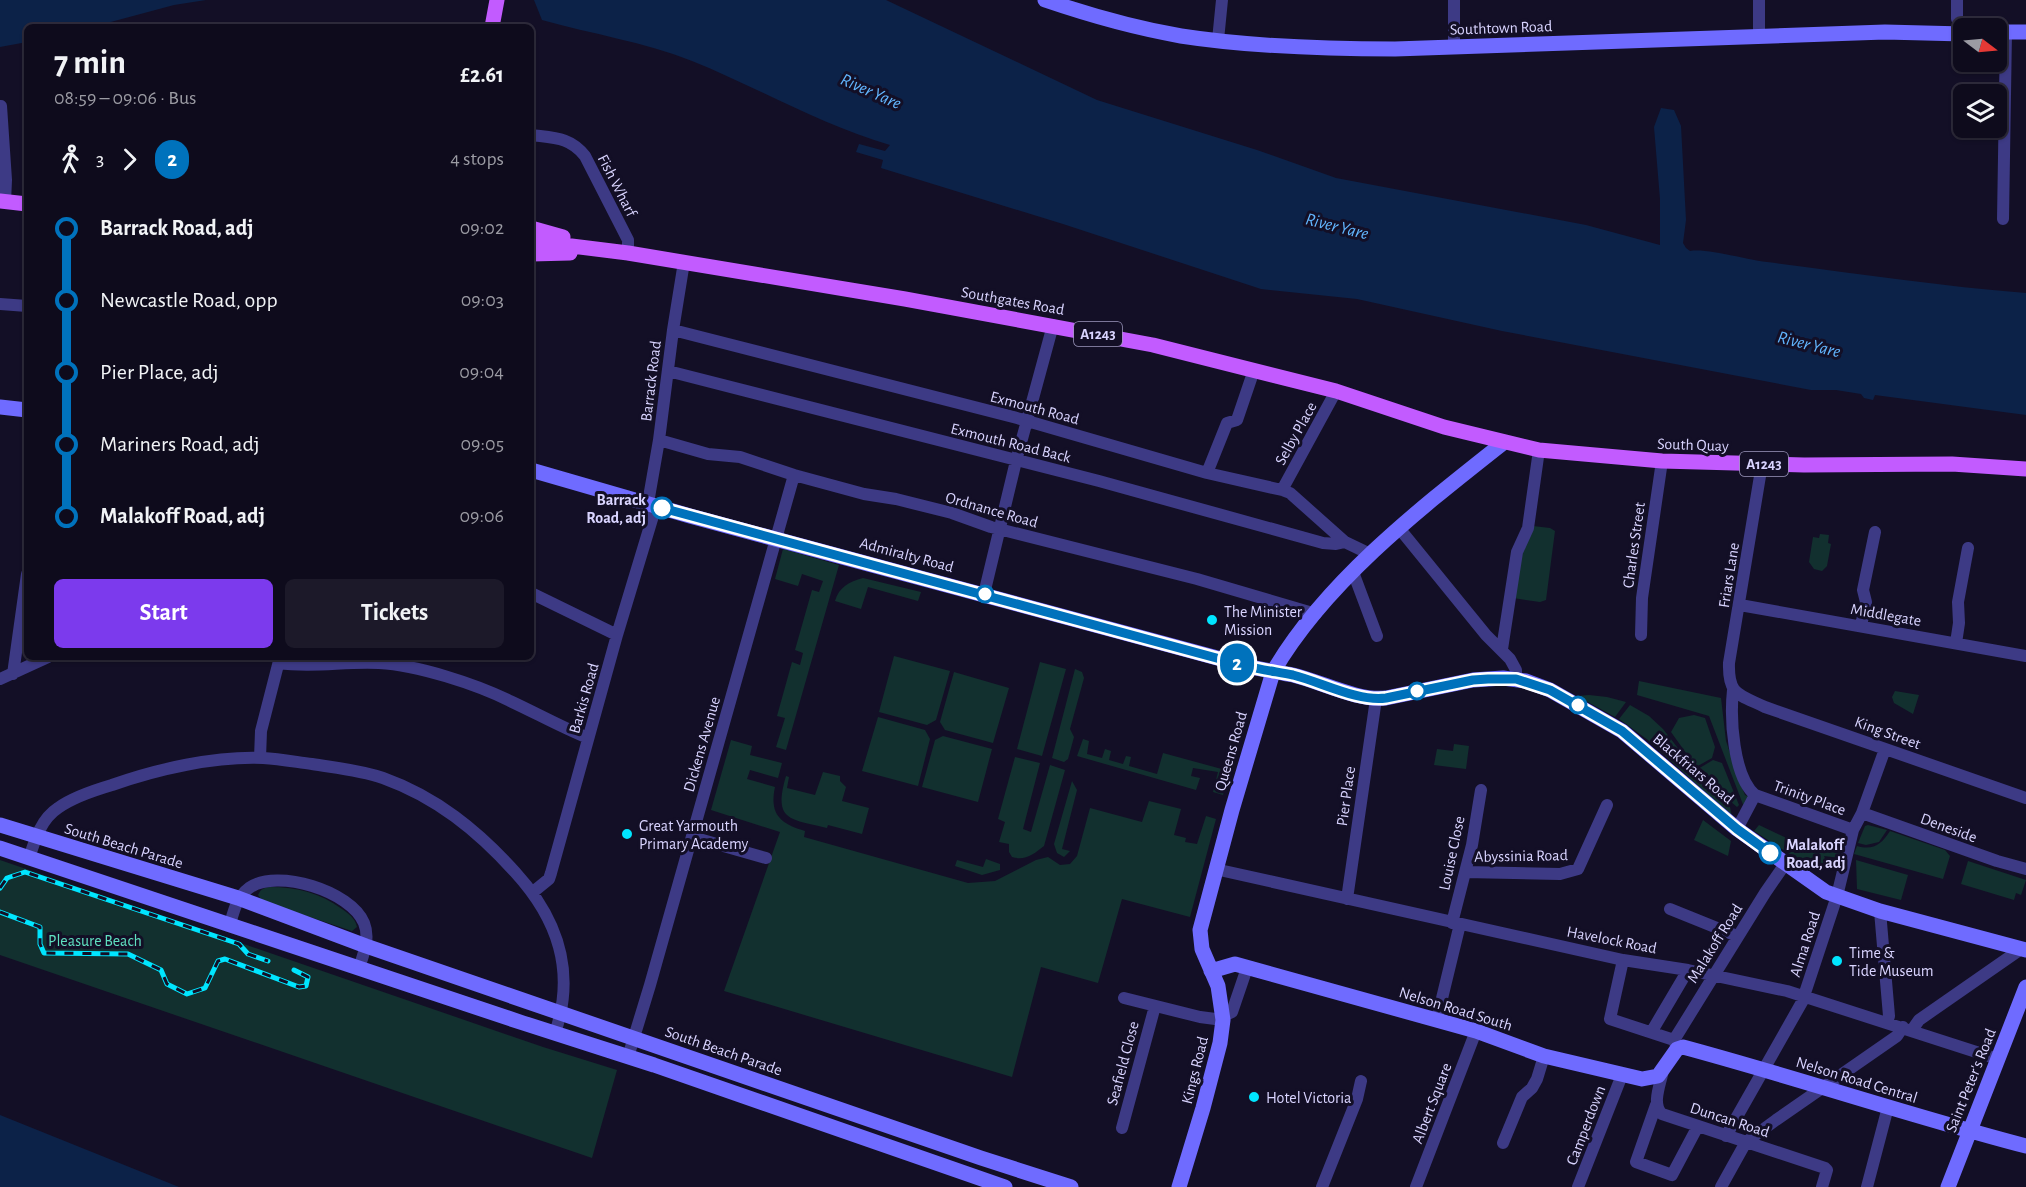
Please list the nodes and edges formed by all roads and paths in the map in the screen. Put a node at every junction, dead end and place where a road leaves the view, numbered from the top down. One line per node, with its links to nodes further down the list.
1 (1044, 0): 11 (street, Southtown Road)
2 (1222, 0): 11 (street)
3 (1454, 0): 12 (street)
4 (1759, 0): 10 (street)
5 (1956, 0): 6 (street)
6 (1957, 18)
7 (2007, 32): 8 (street)
8 (2026, 32)
9 (1953, 34): 10 (street, Southtown Road)
10 (1759, 37): 12 (street, Southtown Road)
11 (1218, 40): 12 (street, Southtown Road)
12 (1454, 47)
13 (2001, 72): 18 (street)
14 (1, 106): 16 (street)
15 (534, 135): 21 (street, Fish Wharf)
16 (3, 202): 17 (main road)
17 (24, 204)
18 (2002, 219)
19 (534, 229): 21 (main road, A1243)
20 (534, 241): 21 (main road, A1243)
21 (622, 252): 22 (main road, A1243); 23 (main road, A1243)
22 (534, 254)
23 (684, 262): 26 (main road, Southgates Road / A1243); 27 (street, Barrack Road)
24 (0, 304): 25 (street)
25 (24, 306)
26 (1053, 325): 28 (main road, Southgates Road / A1243); 33 (street)
27 (673, 330): 29 (street, Barrack Road); 33 (street, Exmouth Road)
28 (1254, 370): 30 (main road, Southgates Road / A1243); 42 (street)
29 (668, 371): 34 (street, Barrack Road); 37 (street, Exmouth Road Back)
30 (1336, 391): 35 (main road, Southgates Road / A1243); 44 (street, Selby Place)
31 (0, 407): 32 (street)
32 (24, 410)
33 (1027, 421): 37 (street); 42 (street, Exmouth Road)
34 (659, 440): 43 (street, Ordnance Road); 45 (street, Barrack Road)
35 (1503, 443): 36 (main road, South Quay / A1243); 46 (street, Queens Road)
36 (1539, 450): 38 (main road, South Quay / A1243); 64 (street)
37 (1016, 461): 47 (street); 50 (street, Exmouth Road Back)
38 (1662, 461): 39 (main road, South Quay / A1243); 60 (street, Charles Street)
39 (1762, 464): 40 (main road, South Quay / A1243); 57 (street, Friars Lane)
40 (2026, 468)
41 (534, 471): 45 (street, Admiralty Road)
42 (1207, 473): 44 (street, Exmouth Road)
43 (794, 475): 47 (street, Ordnance Road); 49 (street, Dickens Avenue)
44 (1282, 490): 50 (street, Exmouth Road)
45 (652, 505): 49 (street, Admiralty Road); 61 (street, Barkis Road)
46 (1399, 528): 52 (street, Queens Road); 64 (street)
47 (1001, 530): 55 (street); 58 (street, Ordnance Road)
48 (1875, 532): 59 (street)
49 (777, 538): 55 (street, Admiralty Road); 86 (street, Dickens Avenue)
50 (1346, 542): 52 (street, Exmouth Road)
51 (1968, 548): 63 (street)
52 (1370, 554): 53 (street, Queens Road)
53 (1353, 572): 58 (street, Queens Road); 62 (street)
54 (534, 594): 61 (street)
55 (984, 594): 68 (street, Admiralty Road)
56 (24, 595): 69 (street)
57 (1740, 605): 59 (street, Middlegate); 72 (street, Friars Lane)
58 (1316, 614): 68 (street, Queens Road)
59 (1861, 626): 63 (street, Middlegate)
60 (1641, 634)
61 (617, 635): 74 (street, Barkis Road)
62 (1377, 636)
63 (1956, 643): 65 (street, Middlegate)
64 (1502, 649): 71 (street)
65 (2026, 656)
66 (42, 660): 69 (street)
67 (279, 660): 74 (street); 76 (street)
68 (1273, 672): 73 (street, Admiralty Road); 91 (street, Queens Road)
69 (13, 674): 70 (street)
70 (0, 679)
71 (1516, 679): 73 (street, Blackfriars Road); 83 (street, Blackfriars Road)
72 (1737, 692): 75 (street, King Street); 78 (street, Friars Lane)
73 (1376, 699): 97 (street, Pier Place)
74 (588, 738): 94 (street, Barkis Road)
75 (1885, 749): 79 (street, King Street); 81 (street, Alma Road)
76 (260, 758): 85 (street); 94 (street)
77 (1481, 790): 93 (street, Louise Close)
78 (1755, 795): 83 (street); 84 (street, Trinity Place)
79 (2026, 798)
80 (1606, 805): 93 (street, Abyssinia Road)
81 (1862, 813): 84 (street, Alma Road); 92 (street, Deneside)
82 (0, 825): 85 (street, South Beach Parade)
83 (1737, 829): 90 (street, Blackfriars Road)
84 (1853, 830): 95 (street, Alma Road)
85 (36, 837): 88 (street); 96 (street, South Beach Parade)
86 (692, 837): 89 (street); 123 (street, Dickens Avenue)
87 (0, 848): 88 (street)
88 (29, 858): 100 (street)
89 (766, 858)
90 (1785, 864): 95 (street, Blackfriars Road); 102 (street, Malakoff Road)
91 (1215, 868): 97 (street, Havelock Road); 109 (street, Queens Road)
92 (2026, 869)
93 (1465, 872): 101 (street, Louise Close)
94 (533, 892): 115 (street)
95 (1837, 896): 99 (street, Blackfriars Road); 112 (street, Alma Road)
96 (238, 898): 100 (street); 103 (street, South Beach Parade); 103 (street)
97 (1347, 898): 101 (street, Havelock Road)
98 (1670, 909): 102 (street)
99 (1880, 911): 104 (street, Blackfriars Road); 118 (street)
100 (230, 924): 106 (street)
101 (1456, 924): 105 (street, Havelock Road); 117 (street, Louise Close)
102 (1737, 936): 110 (street, Malakoff Road)
103 (366, 946): 106 (street); 115 (street, South Beach Parade)
104 (2024, 950): 119 (street)
105 (1623, 960): 108 (street, Havelock Road); 121 (street)
106 (359, 968): 122 (street)
107 (1247, 968): 109 (street, Nelson Road South); 116 (street, Kings Road); 117 (street, Nelson Road South)
108 (1688, 970): 110 (street, Havelock Road); 121 (street)
109 (1211, 971): 116 (street, Queens Road)
110 (1713, 975): 112 (street, Havelock Road); 124 (street, Malakoff Road)
111 (2026, 987): 127 (street, Saint Peter's Road)
112 (1804, 996): 118 (street, Havelock Road); 129 (street, Alma Road)
113 (1125, 998): 114 (street, Seafield Close)
114 (1155, 1006): 116 (street, Seafield Close); 136 (street, Seafield Close)
115 (561, 1014): 122 (street); 123 (street, South Beach Parade)
116 (1223, 1018): 144 (street, Kings Road)
117 (1437, 1019): 120 (street, Nelson Road South)
118 (1887, 1022): 119 (street, Havelock Road)
119 (1907, 1029): 127 (street, Havelock Road); 132 (street)
120 (1476, 1031): 125 (street, Nelson Road South); 146 (street, Albert Square)
121 (1652, 1031): 124 (street)
122 (555, 1034): 126 (street)
123 (634, 1038): 126 (street, Dickens Avenue); 143 (street, South Beach Parade)
124 (1675, 1044): 128 (street); 129 (street, Nelson Road Central)
125 (1544, 1056): 130 (street, Nelson Road South); 140 (street)
126 (628, 1057): 142 (street)
127 (1998, 1059): 137 (street, Saint Peter's Road)
128 (1663, 1070): 130 (street, Nelson Road South); 133 (street)
129 (1763, 1070): 132 (street, Nelson Road Central); 138 (street, Alma Road)
130 (1622, 1075): 147 (street, Camperdown)
131 (1361, 1081): 145 (street)
132 (1824, 1087): 134 (street, Nelson Road Central); 139 (street)
133 (1656, 1104): 135 (street, Duncan Road); 135 (street)
134 (1888, 1107): 137 (street, Nelson Road Central); 150 (street)
135 (1698, 1126): 138 (street, Duncan Road)
136 (1122, 1128)
137 (1969, 1131): 141 (street, Nelson Road Central); 151 (street, Saint Peter's Road)
138 (1726, 1136): 139 (street, Duncan Road)
139 (1746, 1142): 148 (street); 149 (street, Duncan Road)
140 (1503, 1143)
141 (2026, 1146)
142 (1005, 1187)
143 (1071, 1187)
144 (1179, 1187)
145 (1322, 1187)
146 (1416, 1187)
147 (1578, 1187)
148 (1721, 1187)
149 (1822, 1187)
150 (1867, 1187)
151 (1948, 1187)

